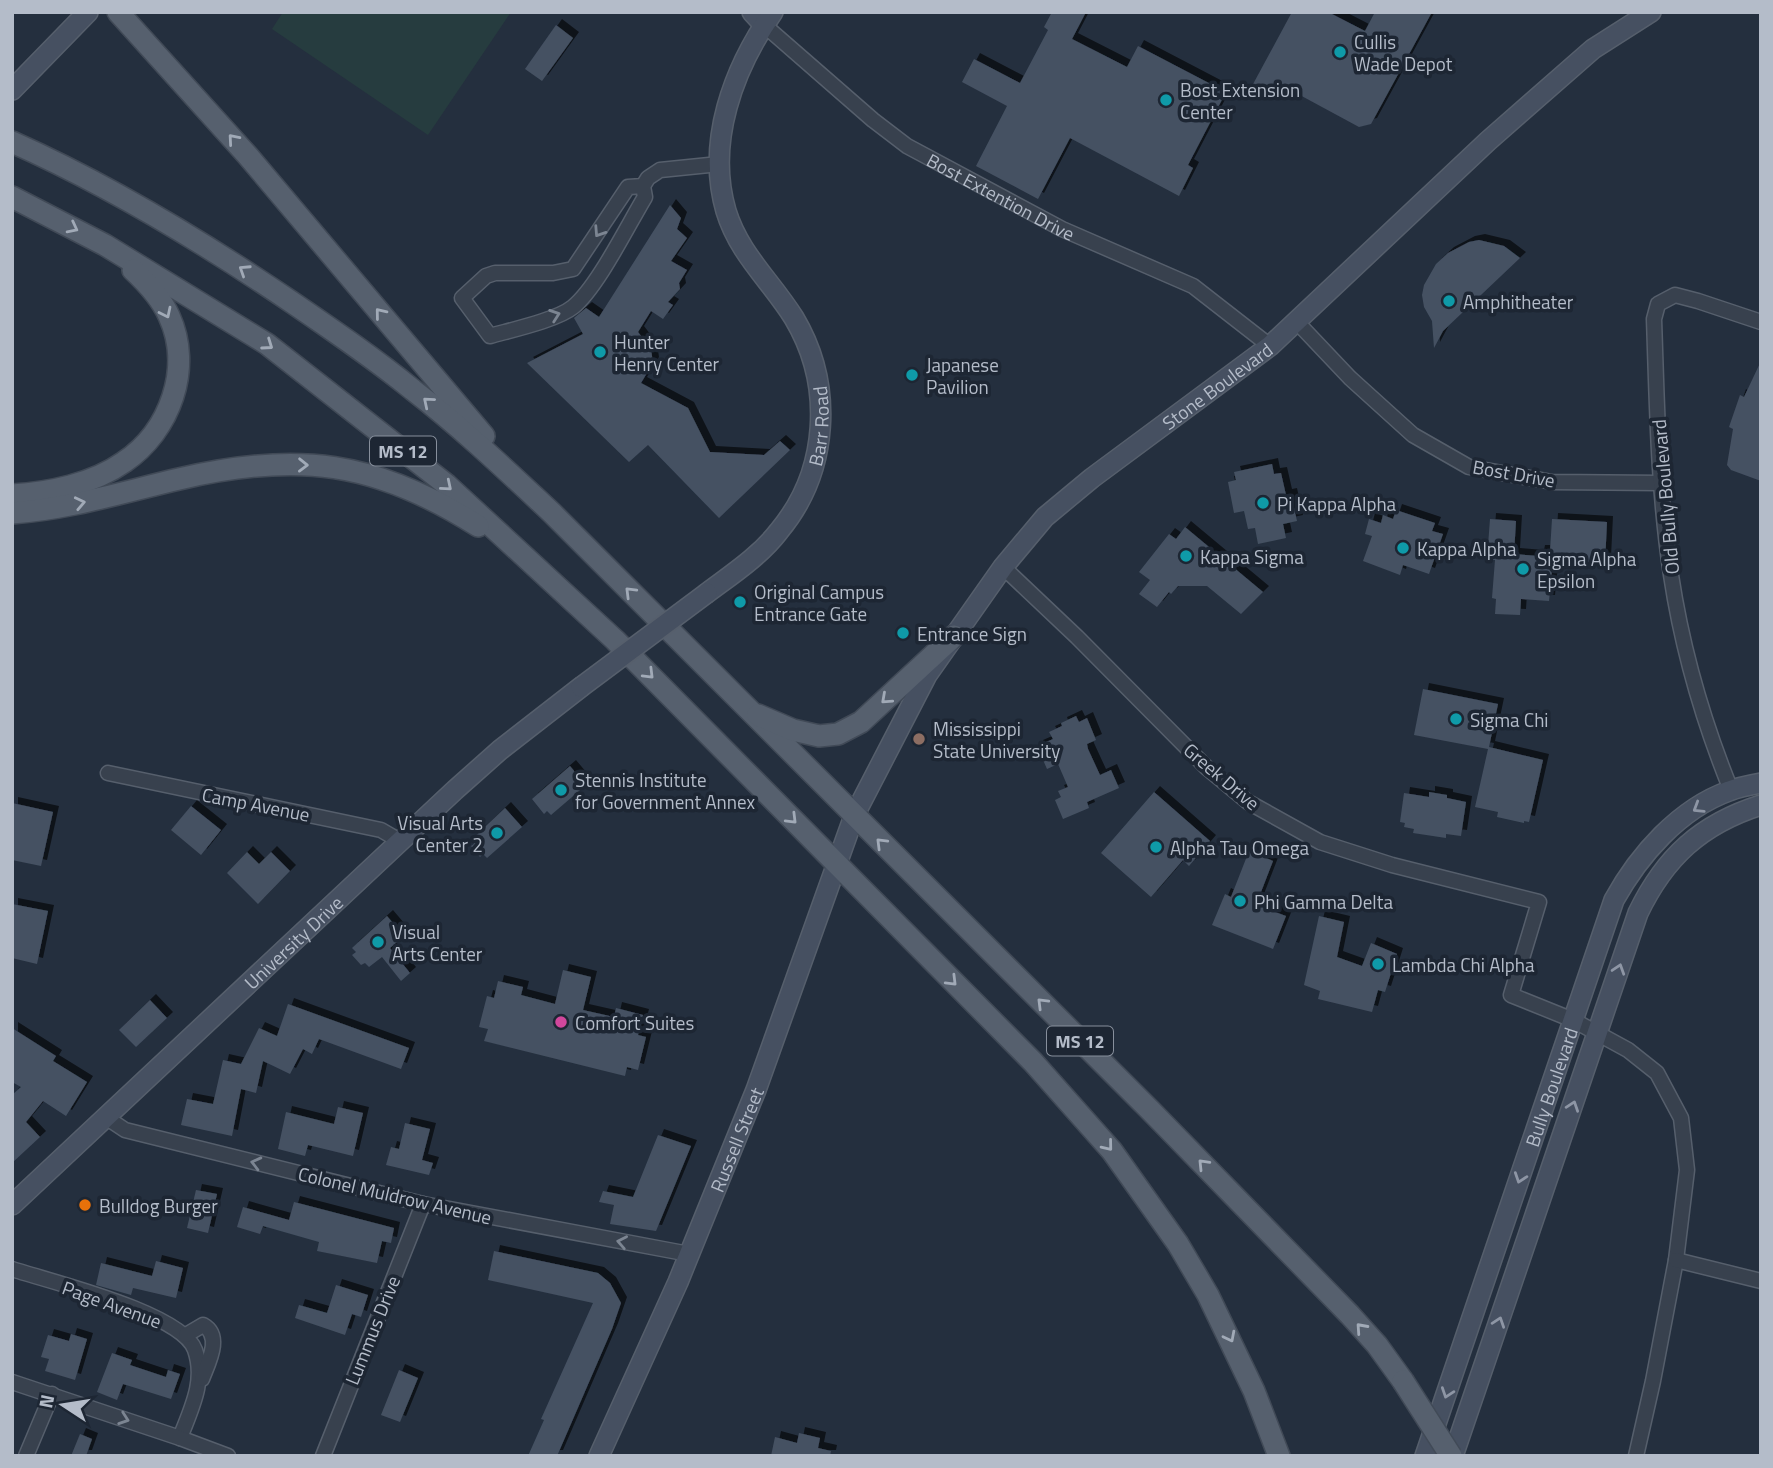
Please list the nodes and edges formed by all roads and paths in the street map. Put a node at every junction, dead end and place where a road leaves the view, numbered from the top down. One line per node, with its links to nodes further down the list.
1 (88, 12): 5 (street)
2 (118, 12): 19 (main road, one-way to 2)
3 (1651, 12): 13 (street, Stone Boulevard)
4 (763, 17): 7 (street, Barr Road); 15 (street, Bost Extention Drive)
5 (12, 90)
6 (21, 146): 19 (main road, MS 12, one-way to 6)
7 (719, 164): 8 (street); 23 (street, Barr Road, bridge)
8 (643, 186): 11 (street, one-way to 11); 12 (street)
9 (12, 197): 10 (main road, MS 12, one-way to 10)
10 (105, 245): 17 (main road, one-way to 17); 21 (main road, MS 12, one-way to 21)
11 (573, 269): 12 (street); 12 (street, one-way to 12)
12 (592, 284)
13 (1295, 320): 15 (street, Stone Boulevard); 16 (street, Bost Drive)
14 (1761, 322): 16 (street, Old Bully Boulevard)
15 (1270, 346): 20 (street, Stone Boulevard)
16 (1661, 483): 27 (street, Old Bully Boulevard)
17 (12, 495)
18 (12, 513): 21 (main road, one-way to 21)
19 (552, 513): 24 (main road, MS 12, one-way to 19)
20 (1003, 567): 22 (street, Stone Boulevard); 32 (street, Greek Drive)
21 (555, 585): 31 (main road, MS 12, one-way to 31)
22 (954, 636): 24 (main road, one-way to 24); 29 (street, Stone Boulevard)
23 (581, 687): 30 (street, University Drive)
24 (747, 710): 29 (main road, MS 12)
25 (108, 773): 30 (street, Camp Avenue)
26 (1761, 783): 27 (street, Bully Boulevard)
27 (1731, 790): 32 (street, Bully Boulevard, one-way to 32)
28 (1761, 804): 33 (street, Bully Boulevard, one-way to 28)
29 (854, 816): 31 (street, Russell Street); 52 (main road, MS 12, one-way to 29, bridge)
30 (401, 841): 34 (street, University Drive)
31 (838, 866): 37 (street, Russell Street); 50 (main road, MS 12, one-way to 50)
32 (1573, 1020): 33 (street); 51 (street, Bully Boulevard, one-way to 51)
33 (1597, 1034): 38 (street); 52 (street, Bully Boulevard, one-way to 33)
34 (107, 1118): 35 (street, Colonel Muldrow Avenue, one-way to 34); 36 (street, University Drive)
35 (423, 1204): 37 (street, Colonel Muldrow Avenue, one-way to 35); 48 (street, Lummus Drive)
36 (12, 1205)
37 (689, 1254): 49 (street, Russell Street)
38 (1676, 1260): 40 (street); 53 (street)
39 (12, 1269): 41 (street, Page Avenue)
40 (1761, 1281)
41 (186, 1335): 43 (street, Page Avenue); 43 (street)
42 (12, 1382): 44 (street)
43 (199, 1387): 45 (street, Page Avenue)
44 (52, 1394): 45 (street, one-way to 45); 46 (street)
45 (180, 1437): 47 (street)
46 (26, 1456)
47 (228, 1456)
48 (323, 1456)
49 (600, 1456)
50 (1279, 1456)
51 (1425, 1456)
52 (1452, 1456)
53 (1636, 1456)

